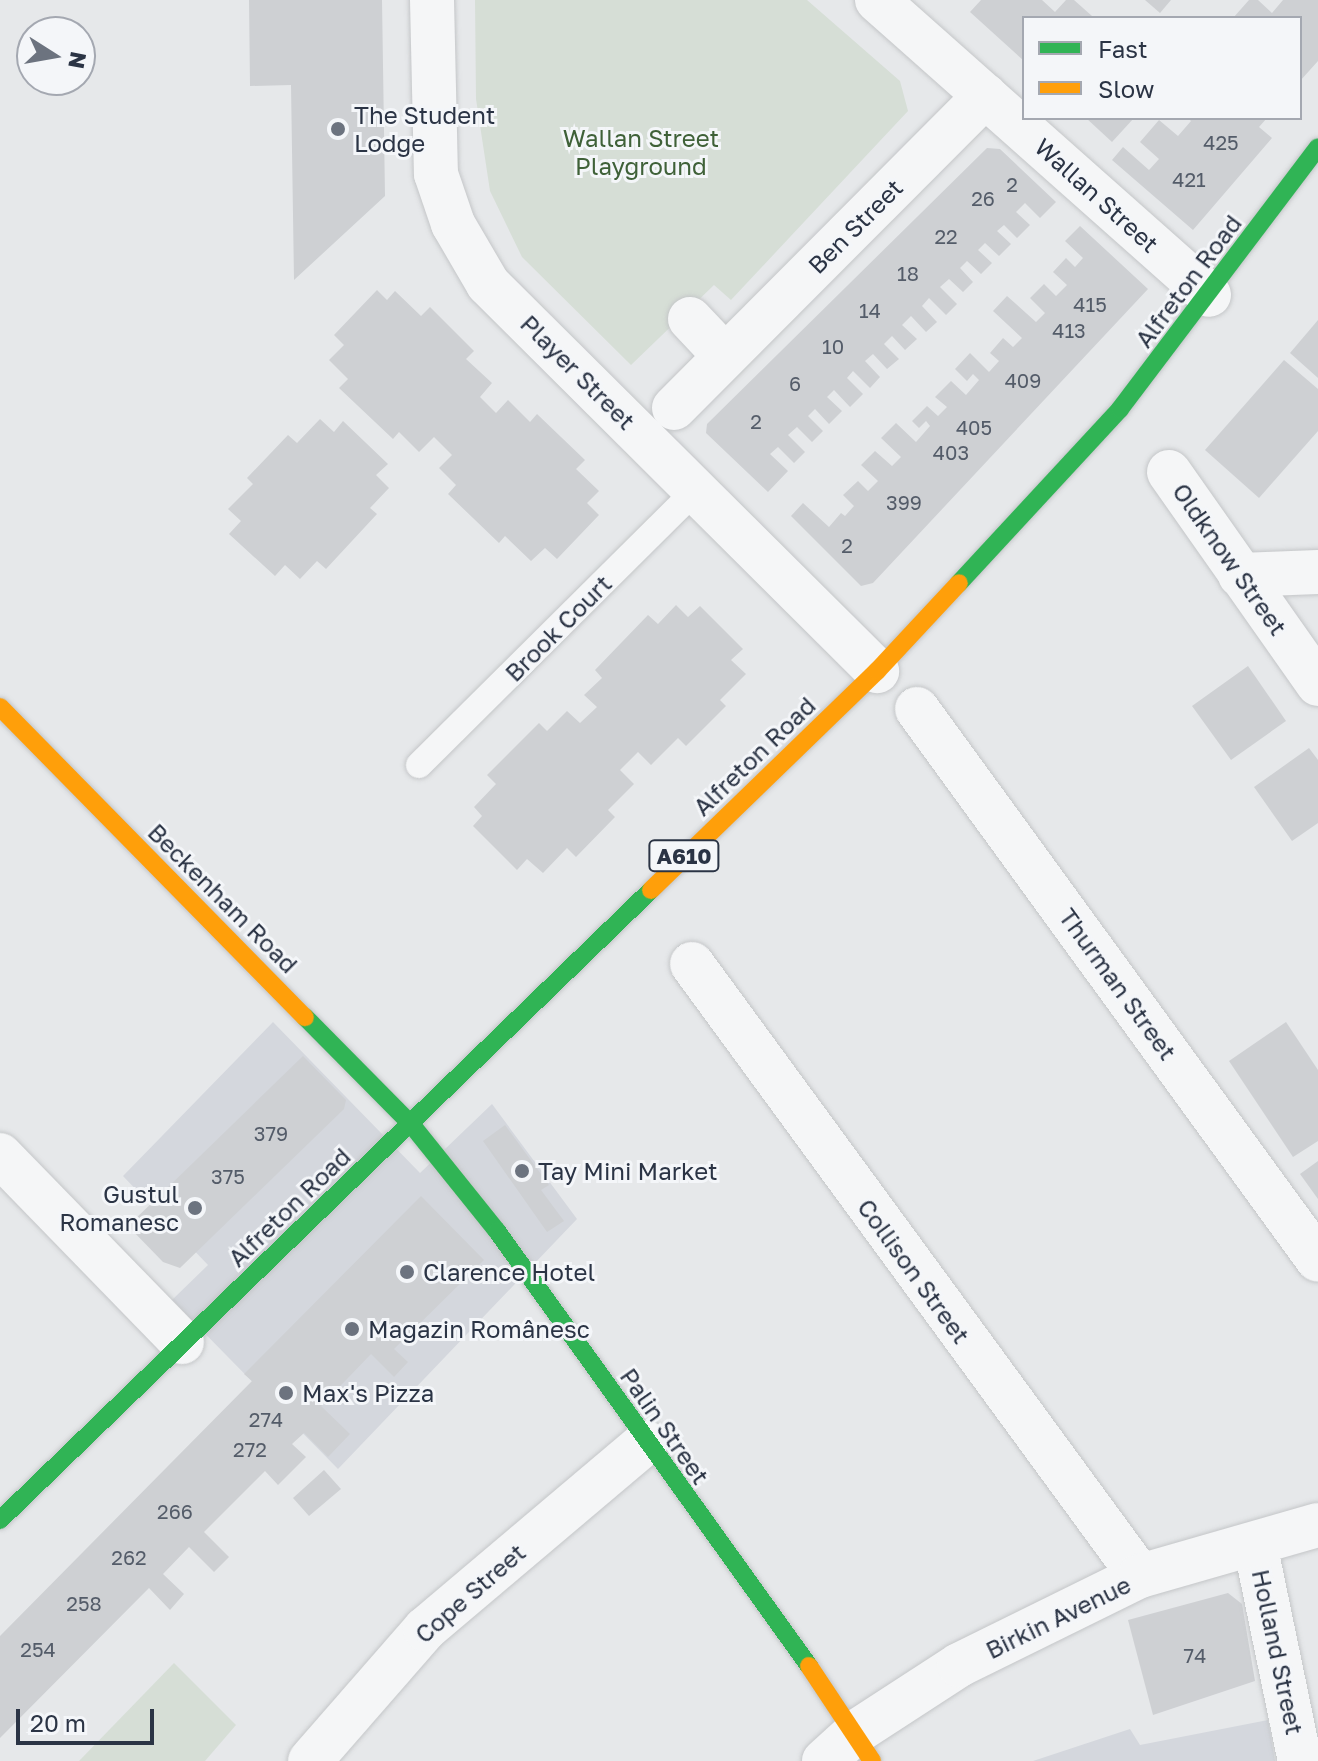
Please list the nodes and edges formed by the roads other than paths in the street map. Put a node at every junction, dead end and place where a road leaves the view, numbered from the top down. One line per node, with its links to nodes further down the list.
1 (432, 0): 10 (street, Player Street)
2 (877, 0): 3 (street, Wallan Street)
3 (985, 96): 5 (street, Wallan Street); 7 (street, Ben Street)
4 (1318, 147): 5 (main road, Alfreton Road / A610)
5 (1209, 295): 13 (main road, Alfreton Road / A610)
6 (690, 319): 7 (street)
7 (725, 356): 8 (street, Ben Street)
8 (674, 408)
9 (1169, 472): 12 (street, Oldknow Street)
10 (695, 491): 13 (street, Player Street); 17 (lane, Brook Court)
11 (1318, 572): 12 (street)
12 (1240, 575): 14 (street, Oldknow Street)
13 (877, 671): 19 (main road, Alfreton Road / A610)
14 (1318, 684)
15 (0, 707): 19 (main road, Beckenham Road)
16 (917, 709): 21 (street, Thurman Street)
17 (419, 765)
18 (692, 964): 27 (street, Collison Street)
19 (411, 1124): 22 (main road, Alfreton Road / A610); 23 (main road, Palin Street)
20 (0, 1155): 22 (street)
21 (1318, 1260)
22 (182, 1342): 24 (main road, Alfreton Road / A610)
23 (646, 1442): 28 (main road, Palin Street); 29 (street, Cope Street)
24 (0, 1520)
25 (1318, 1525): 26 (street, Birkin Avenue)
26 (1255, 1544): 27 (street, Birkin Avenue); 31 (street, Holland Street)
27 (1140, 1576): 28 (street, Birkin Avenue)
28 (864, 1746): 30 (street, Birkin Avenue)
29 (310, 1761)
30 (824, 1761)
31 (1300, 1761)

